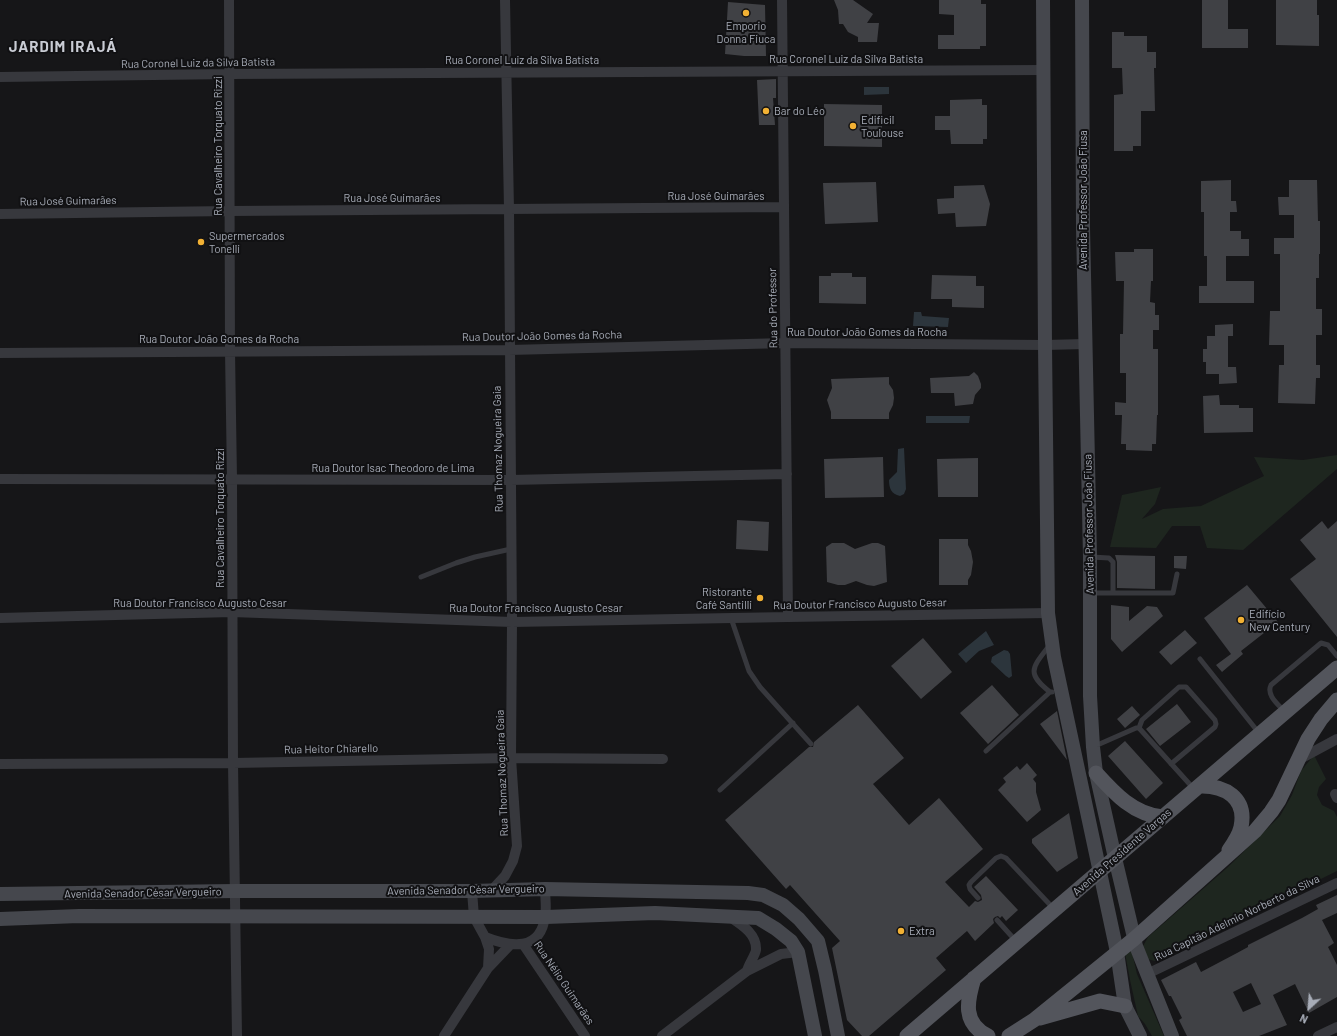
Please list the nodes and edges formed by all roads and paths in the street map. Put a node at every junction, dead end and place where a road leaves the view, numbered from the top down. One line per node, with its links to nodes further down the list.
1 (229, 0): 9 (street, Rua Cavalheiro Torquato Rizzi)
2 (505, 0): 7 (street, Rua Thomaz Nogueira Gaia)
3 (782, 0): 8 (street, Rua do Professor)
4 (1043, 0): 6 (main road)
5 (1082, 0): 16 (main road, Avenida Professor João Fiusa)
6 (1044, 70): 8 (street, Rua Coronel Luiz da Silva Batista); 17 (main road)
7 (506, 72): 8 (street, Rua Coronel Luiz da Silva Batista); 9 (street, Rua Coronel Luiz da Silva Batista); 12 (street, Rua Thomaz Nogueira Gaia)
8 (783, 72): 11 (street, Rua do Professor)
9 (230, 74): 10 (street, Rua Coronel Luiz da Silva Batista); 13 (street, Rua Cavalheiro Torquato Rizzi)
10 (0, 77)
11 (784, 207): 12 (street, Rua José Guimarães); 15 (street, Rua do Professor)
12 (509, 209): 13 (street, Rua José Guimarães); 18 (street, Rua Thomaz Nogueira Gaia)
13 (230, 211): 14 (street, Rua José Guimarães); 19 (street, Rua Cavalheiro Torquato Rizzi)
14 (0, 214)
15 (786, 344): 17 (street, Rua Doutor João Gomes da Rocha); 18 (street, Rua Doutor João Gomes da Rocha); 21 (street, Rua do Professor)
16 (1085, 344): 17 (street, Rua Doutor João Gomes da Rocha); 26 (main road, Avenida Professor João Fiusa)
17 (1045, 345): 32 (main road)
18 (509, 350): 19 (street, Rua Doutor João Gomes da Rocha); 24 (street, Rua Thomaz Nogueira Gaia)
19 (230, 351): 20 (street, Rua Doutor João Gomes da Rocha); 23 (street, Rua Cavalheiro Torquato Rizzi)
20 (0, 353)
21 (787, 474): 24 (street, Rua Doutor Isac Theodoro de Lima); 33 (street, Rua do Professor)
22 (0, 479): 23 (street, Rua Doutor Isac Theodoro de Lima)
23 (232, 479): 24 (street, Rua Doutor Isac Theodoro de Lima); 31 (street, Rua Cavalheiro Torquato Rizzi)
24 (510, 480): 25 (street, Rua Thomaz Nogueira Gaia)
25 (511, 549): 28 (lane); 36 (street, Rua Thomaz Nogueira Gaia)
26 (1090, 557): 29 (main road, Avenida Professor João Fiusa); 30 (lane)
27 (1177, 574): 30 (lane)
28 (421, 577)
29 (1090, 593): 30 (lane); 49 (main road, Avenida Professor João Fiusa)
30 (1113, 593)
31 (232, 612): 34 (street, Rua Doutor Francisco Augusto Cesar); 36 (street, Rua Doutor Francisco Augusto Cesar); 54 (street, Rua Cavalheiro Torquato Rizzi)
32 (1048, 613): 33 (street, Rua Doutor Francisco Augusto Cesar); 37 (main road)
33 (788, 617): 35 (street, Rua Doutor Francisco Augusto Cesar)
34 (0, 618)
35 (731, 618): 36 (street, Rua Doutor Francisco Augusto Cesar); 44 (lane)
36 (512, 622): 51 (street, Rua Thomaz Nogueira Gaia)
37 (1052, 642): 41 (main road); 41 (lane)
38 (1337, 656): 43 (lane)
39 (1200, 659): 46 (lane)
40 (1337, 668): 43 (main road, Avenida Presidente Vargas)
41 (1056, 691): 50 (lane); 63 (main road)
42 (1337, 700): 53 (main road)
43 (1285, 712): 46 (main road, Avenida Presidente Vargas)
44 (793, 723): 48 (lane); 59 (lane)
45 (1139, 728): 49 (lane); 56 (lane); 56 (lane)
46 (1259, 734): 58 (main road, Avenida Presidente Vargas)
47 (1337, 739): 53 (street)
48 (811, 744)
49 (1093, 747): 57 (main road, Avenida Professor João Fiusa)
50 (986, 751)
51 (511, 758): 52 (street, Rua Heitor Chiarello); 54 (street, Rua Heitor Chiarello); 66 (street, Rua Thomaz Nogueira Gaia)
52 (663, 759)
53 (1298, 760): 62 (main road)
54 (233, 763): 55 (street, Rua Heitor Chiarello); 67 (street, Rua Cavalheiro Torquato Rizzi)
55 (0, 764)
56 (1172, 764): 58 (lane)
57 (1096, 773): 60 (main road); 61 (main road, Avenida Professor João Fiusa)
58 (1197, 788): 60 (main road, Avenida Presidente Vargas); 62 (main road)
59 (720, 790)
60 (1163, 817): 61 (main road, Avenida Presidente Vargas)
61 (1115, 858): 63 (main road, Avenida Presidente Vargas); 83 (main road, Avenida Professor João Fiusa)
62 (1225, 858): 83 (main road)
63 (1100, 871): 73 (main road, Avenida Presidente Vargas); 88 (main road)
64 (1337, 883): 93 (street, Rua Capitão Adelmio Norberto da Silva)
65 (545, 889): 66 (main road, Avenida Senador César Vergueiro); 69 (main road, Avenida Senador César Vergueiro); 78 (street)
66 (492, 890): 68 (main road, Avenida Senador César Vergueiro)
67 (235, 891): 68 (main road, Avenida Senador César Vergueiro); 71 (main road, Avenida Senador César Vergueiro); 76 (street, Rua Cavalheiro Torquato Rizzi)
68 (472, 891): 77 (street)
69 (654, 891): 74 (main road); 90 (main road, Avenida Senador César Vergueiro)
70 (0, 894): 71 (main road, Avenida Senador César Vergueiro)
71 (78, 894): 75 (main road)
72 (978, 898): 73 (lane)
73 (1054, 910): 84 (main road, Avenida Presidente Vargas)
74 (654, 913): 78 (main road, Avenida Senador César Vergueiro); 79 (main road, Avenida Senador César Vergueiro)
75 (79, 916): 76 (main road, Avenida Senador César Vergueiro); 80 (main road, Avenida Senador César Vergueiro)
76 (236, 916): 77 (main road, Avenida Senador César Vergueiro); 98 (street, Rua Cavalheiro Torquato Rizzi)
77 (474, 917): 78 (main road, Avenida Senador César Vergueiro); 82 (street)
78 (546, 917): 85 (street)
79 (730, 917): 87 (main road, Avenida Senador César Vergueiro); 91 (street)
80 (0, 919)
81 (997, 920): 84 (lane)
82 (485, 937): 86 (street); 89 (street)
83 (1134, 939): 88 (main road); 93 (main road, Avenida Professor João Fiusa)
84 (1017, 942): 94 (main road, Avenida Presidente Vargas)
85 (523, 944): 86 (street); 100 (street, Rua Nélio Guimarães)
86 (510, 945): 89 (street)
87 (798, 952): 91 (street); 92 (main road, Avenida Senador César Vergueiro)
88 (1117, 952): 95 (main road); 96 (main road)
89 (488, 968): 99 (street)
90 (825, 970): 92 (main road); 103 (main road, Avenida Senador César Vergueiro)
91 (746, 971): 101 (street)
92 (802, 973): 102 (main road, Avenida Senador César Vergueiro)
93 (1147, 974): 108 (main road, Avenida Professor João Fiusa)
94 (974, 978): 104 (main road, Avenida Presidente Vargas); 105 (main road)
95 (1125, 1006): 96 (main road); 107 (main road)
96 (1034, 1020): 106 (main road)
97 (1337, 1026): 109 (street)
98 (237, 1036)
99 (444, 1036)
100 (585, 1036)
101 (662, 1036)
102 (815, 1036)
103 (838, 1036)
104 (907, 1036)
105 (988, 1036)
106 (1009, 1036)
107 (1140, 1036)
108 (1172, 1036)
109 (1318, 1036)

